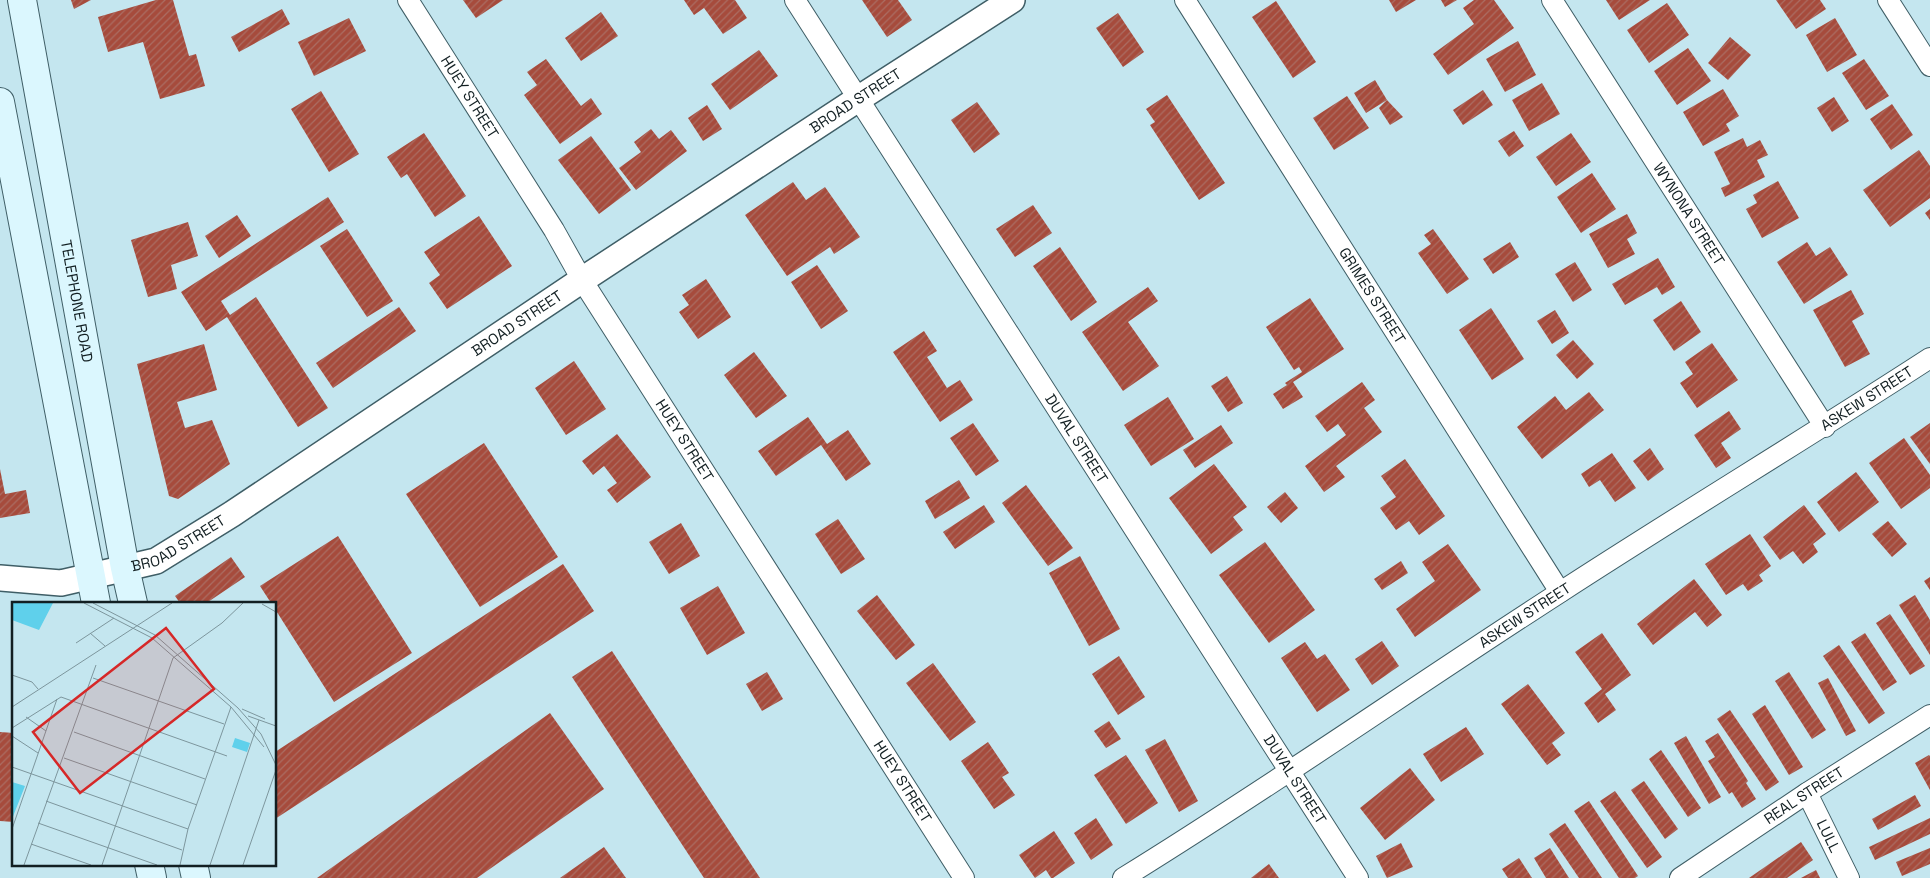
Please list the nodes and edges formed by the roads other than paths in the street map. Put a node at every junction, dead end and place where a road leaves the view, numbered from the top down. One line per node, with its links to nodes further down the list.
1 (22, 0): 14 (main road, TELEPHONE ROAD)
2 (408, 0): 11 (street, HUEY STREET)
3 (795, 0): 9 (street, DUVAL STREET)
4 (1012, 0): 9 (street, BROAD STREET)
5 (1185, 0): 17 (street, GRIMES STREET)
6 (1552, 0): 13 (street, WYNONA STREET)
7 (1888, 0): 8 (street)
8 (1930, 66)
9 (858, 99): 11 (street, BROAD STREET); 21 (street, DUVAL STREET)
10 (0, 102): 15 (main road)
11 (582, 280): 14 (street, BROAD STREET); 23 (street, HUEY STREET)
12 (1930, 358): 13 (street, ASKEW STREET)
13 (1824, 427): 17 (street, ASKEW STREET)
14 (125, 568): 15 (street, BROAD STREET); 19 (main road, TELEPHONE ROAD)
15 (90, 576): 16 (street, BROAD STREET); 18 (main road)
16 (0, 578)
17 (1560, 592): 21 (street, ASKEW STREET)
18 (96, 602)
19 (133, 602)
20 (1930, 714): 22 (street, REAL STREET)
21 (1290, 770): 24 (street, ASKEW STREET); 25 (street, DUVAL STREET)
22 (1807, 793): 26 (street, REAL STREET); 27 (street, LULL)
23 (964, 878)
24 (1122, 878)
25 (1358, 878)
26 (1680, 878)
27 (1849, 878)

